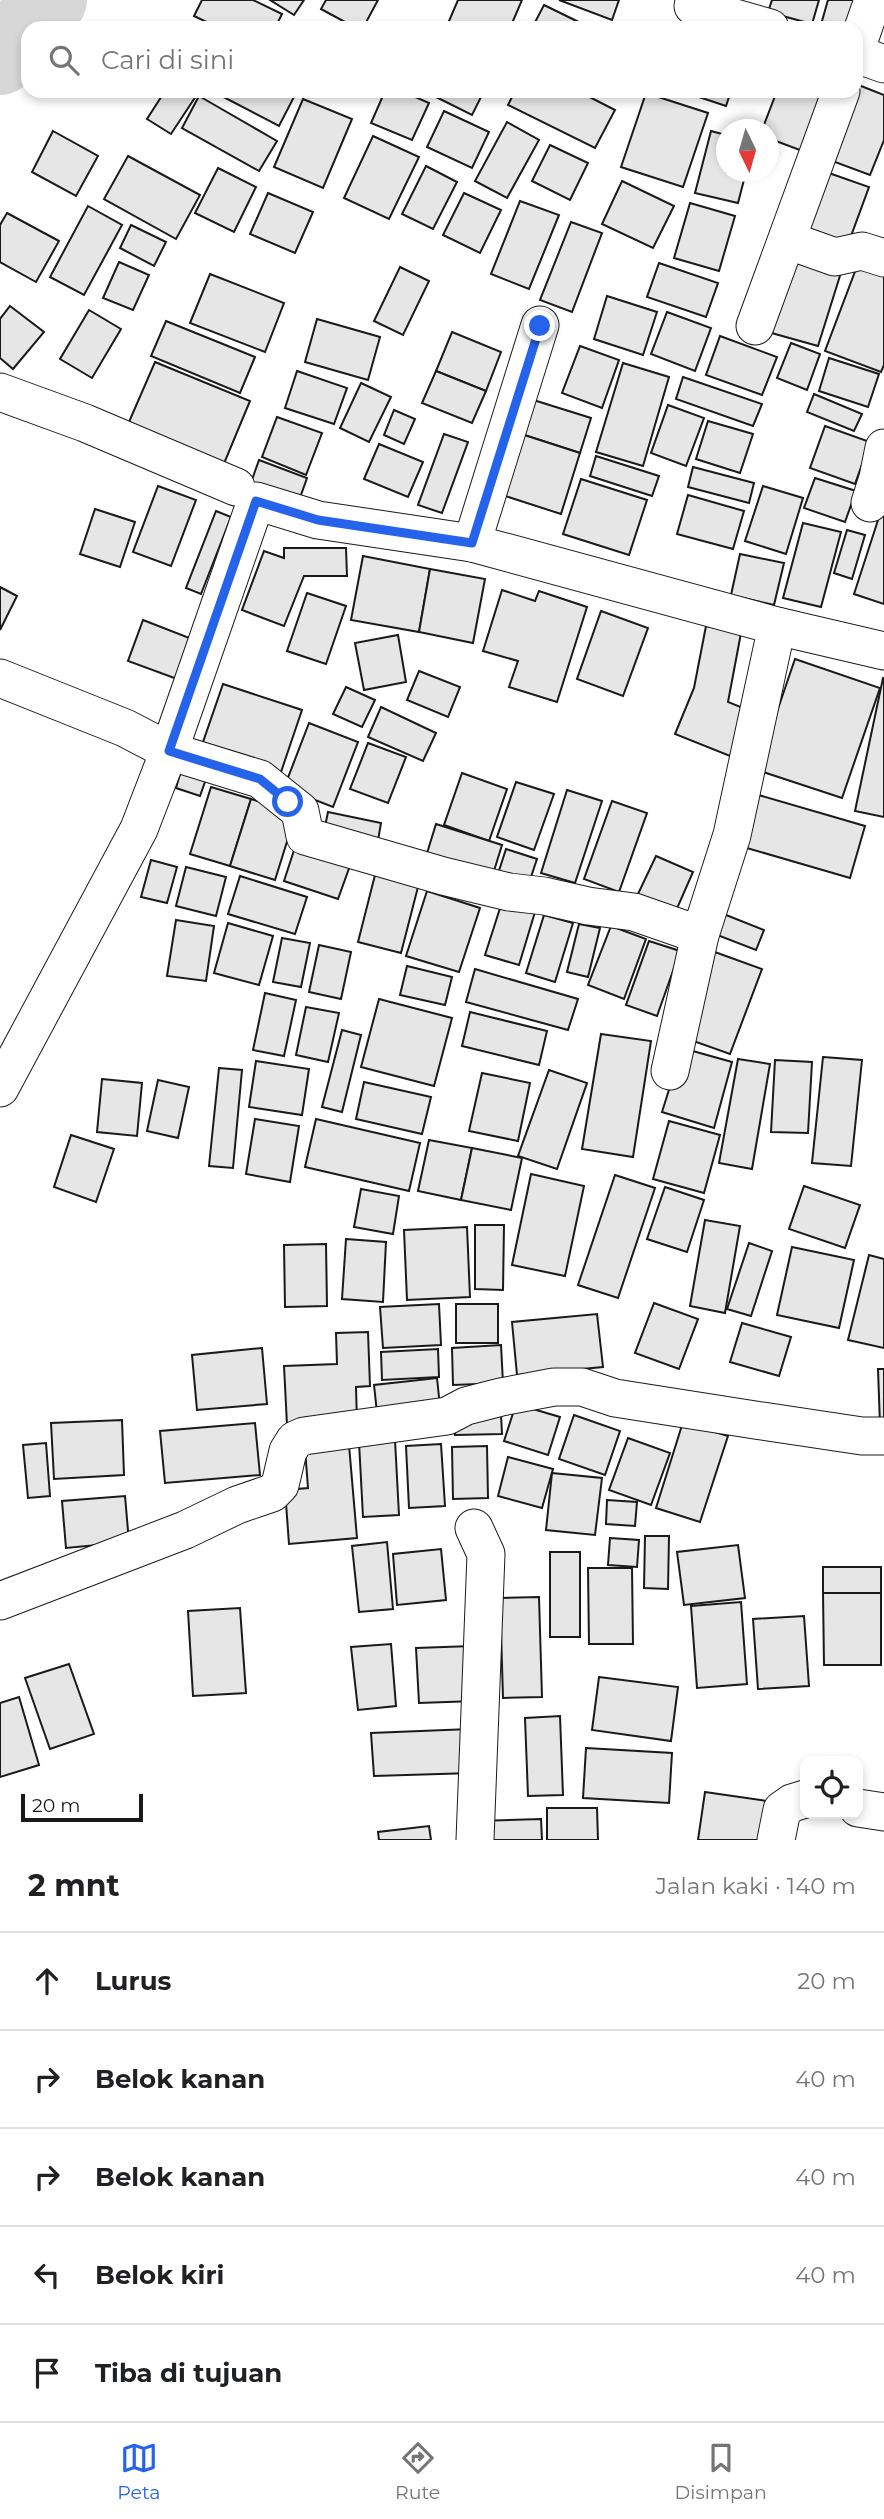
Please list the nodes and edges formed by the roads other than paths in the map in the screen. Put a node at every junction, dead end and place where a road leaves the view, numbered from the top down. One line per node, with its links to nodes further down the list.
1 (873, 0): 4 (street)
2 (693, 6): 3 (street)
3 (746, 21)
4 (863, 31)
5 (863, 55): 6 (street)
6 (884, 64)
7 (838, 98): 8 (street)
8 (787, 240): 9 (street); 11 (street)
9 (884, 258)
10 (540, 326): 16 (street)
11 (755, 327)
12 (0, 392): 14 (street)
13 (884, 448): 15 (street)
14 (236, 488)
15 (870, 503)
16 (472, 543): 17 (street); 20 (street)
17 (777, 626): 18 (street); 21 (street)
18 (884, 651)
19 (0, 678): 20 (street)
20 (169, 751): 21 (street); 23 (street)
21 (700, 935): 22 (street)
22 (670, 1071)
23 (0, 1088)
24 (884, 1436): 26 (street)
25 (474, 1528): 30 (street)
26 (0, 1601)
27 (800, 1801): 31 (street)
28 (863, 1809): 29 (street)
29 (884, 1812)
30 (475, 1840)
31 (776, 1840)

